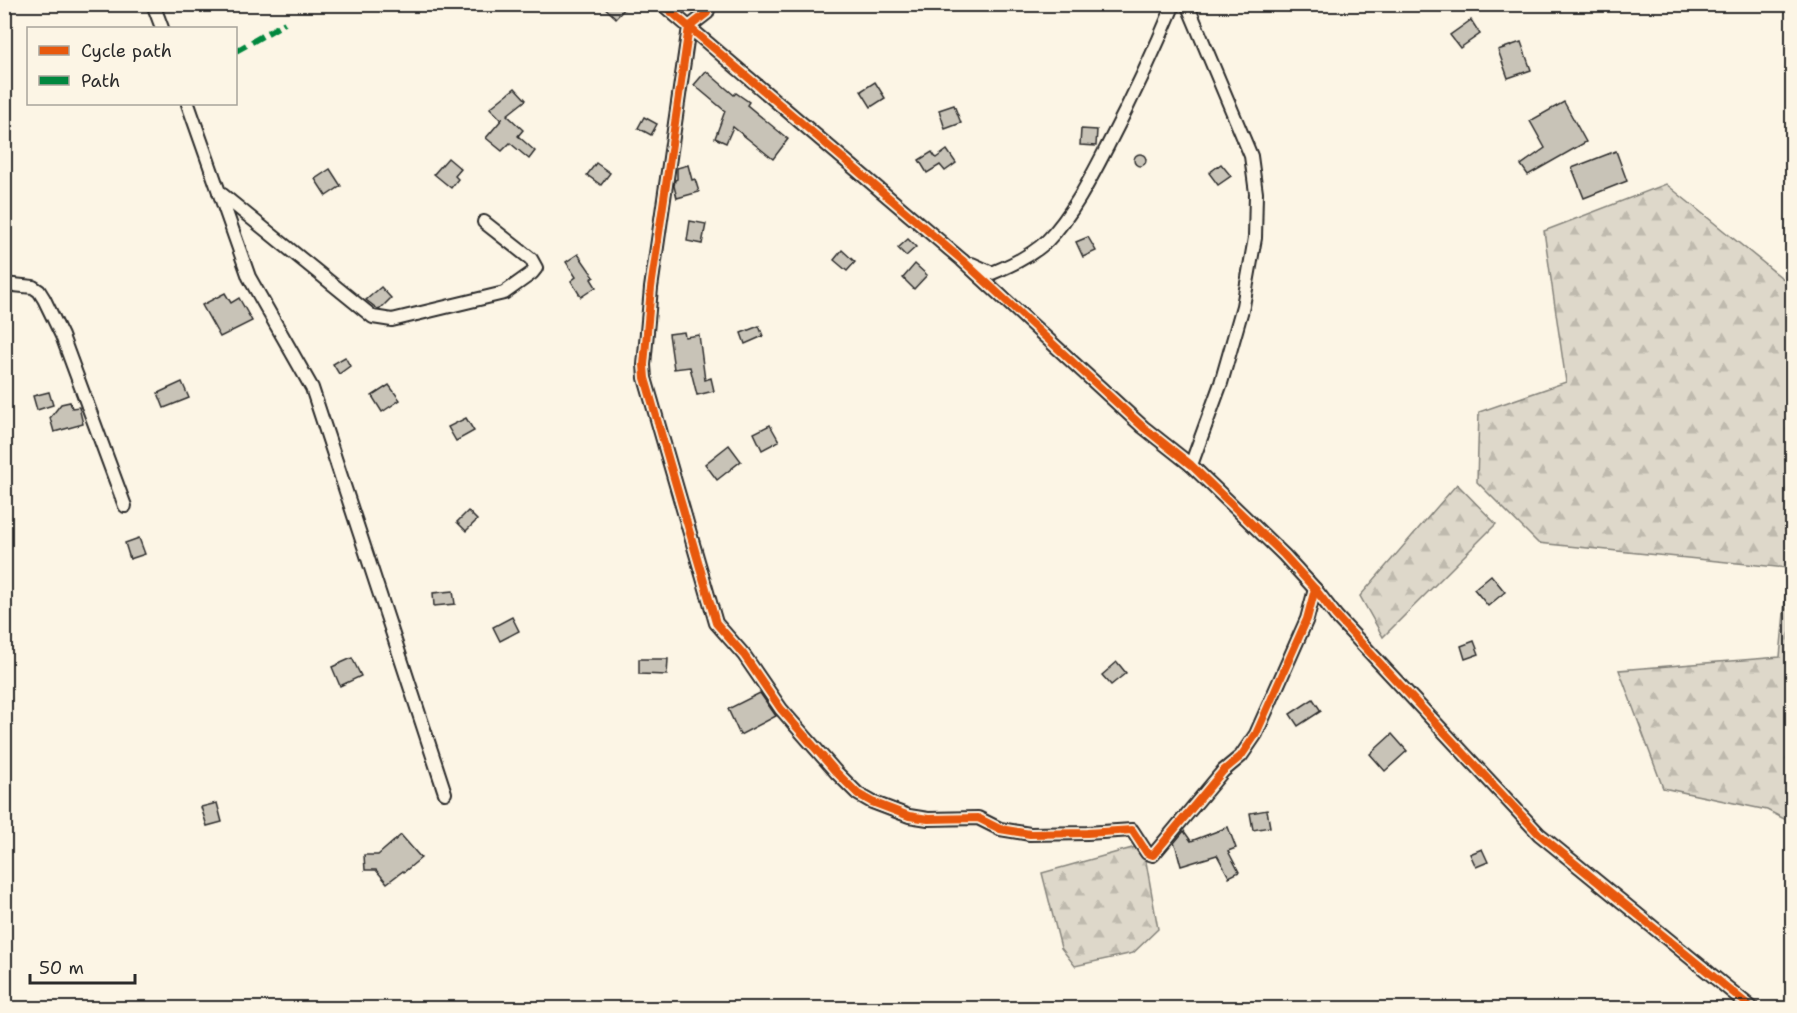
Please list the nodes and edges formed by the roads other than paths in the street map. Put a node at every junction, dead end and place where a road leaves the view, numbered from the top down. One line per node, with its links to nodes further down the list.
1 (153, 4): 6 (street)
2 (662, 4): 7 (street)
3 (710, 4): 7 (street)
4 (1174, 4): 11 (street)
5 (1187, 4): 13 (street)
6 (162, 27)
7 (689, 27): 11 (street); 15 (street)
8 (188, 105): 9 (street)
9 (218, 191): 10 (street); 16 (street)
10 (484, 222)
11 (962, 260): 13 (street)
12 (4, 284): 14 (street)
13 (1191, 465): 15 (street)
14 (125, 506)
15 (1315, 589): 17 (street)
16 (445, 793)
17 (1752, 1008)

